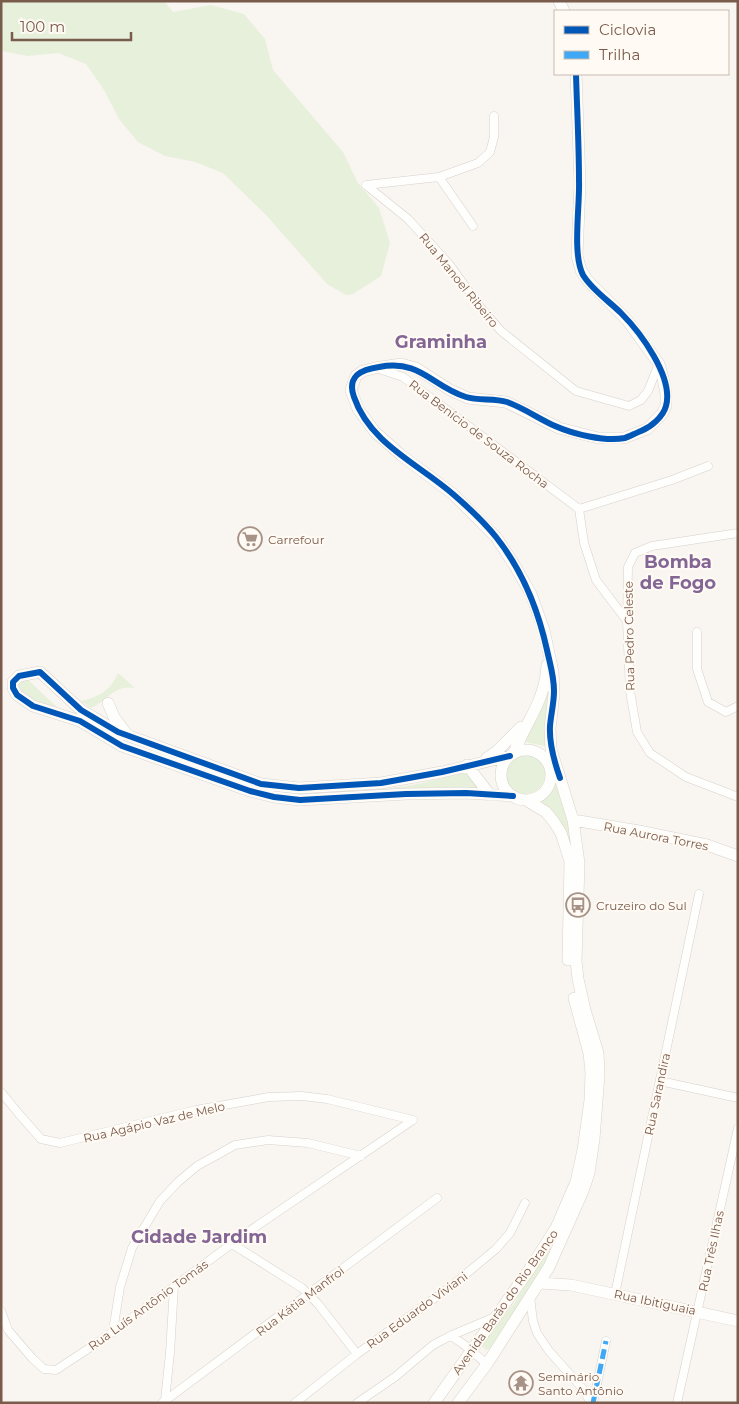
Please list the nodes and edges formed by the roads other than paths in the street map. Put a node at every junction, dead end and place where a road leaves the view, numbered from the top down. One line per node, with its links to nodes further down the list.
1 (576, 75): 5 (street)
2 (494, 116): 3 (street, Rua Manoel Ribeiro)
3 (439, 177): 4 (street); 5 (street, Rua Manoel Ribeiro)
4 (473, 226)
5 (659, 364): 6 (street)
6 (375, 368): 8 (street, Rua Benício de Souza Rocha); 12 (street)
7 (708, 466): 8 (street)
8 (579, 509): 10 (street)
9 (738, 533): 10 (street, Rua Pedro Celeste)
10 (627, 621): 26 (street, Rua Pedro Celeste)
11 (697, 632): 14 (street)
12 (548, 653): 15 (street); 18 (street)
13 (108, 703): 17 (street)
14 (738, 706)
15 (534, 714): 19 (street); 20 (street)
16 (85, 718): 16 (street); 17 (street); 24 (street)
17 (138, 739): 21 (street)
18 (551, 748): 22 (street); 23 (street, Avenida Barão do Rio Branco)
19 (512, 754): 20 (street); 22 (street); 25 (street)
20 (481, 762): 21 (street)
21 (468, 765): 24 (street)
22 (550, 767): 23 (street); 27 (street)
23 (560, 778): 28 (street, Avenida Barão do Rio Branco)
24 (495, 795): 25 (street); 29 (street)
25 (513, 796): 27 (street)
26 (738, 797)
27 (526, 800): 29 (street, Avenida Barão do Rio Branco)
28 (573, 820): 30 (street, Rua Aurora Torres); 41 (street, Avenida Barão do Rio Branco)
29 (561, 833): 50 (street, Avenida Barão do Rio Branco)
30 (738, 856)
31 (699, 894): 32 (street, Rua Sarandira)
32 (660, 1081): 34 (street); 45 (street, Rua Sarandira)
33 (1, 1092): 35 (street, Rua Agápio Vaz de Melo)
34 (738, 1098)
35 (413, 1120): 37 (street, Rua Luís Antônio Tomás)
36 (738, 1128): 49 (street, Rua Três Ilhas)
37 (360, 1156): 40 (street, Rua Luís Antônio Tomás); 52 (street)
38 (437, 1198): 46 (street, Rua Kátia Manfroi)
39 (525, 1203): 56 (street, Rua Eduardo Viviani)
40 (232, 1244): 44 (street, Rua Luís Antônio Tomás); 46 (street)
41 (549, 1267): 42 (street, Avenida Barão do Rio Branco); 43 (street, Rua Ibitiguaia)
42 (540, 1282): 43 (street, Rua Ibitiguaia); 47 (street, Avenida Barão do Rio Branco)
43 (571, 1285): 45 (street, Rua Ibitiguaia)
44 (174, 1286): 52 (street, Rua Luís Antônio Tomás); 58 (street)
45 (615, 1294): 49 (street, Rua Ibitiguaia)
46 (309, 1295): 56 (street); 58 (street, Rua Kátia Manfroi)
47 (530, 1297): 57 (street, Avenida Barão do Rio Branco); 63 (street)
48 (1, 1311): 52 (street, Rua Luís Antônio Tomás)
49 (698, 1311): 51 (street, Rua Ibitiguaia); 64 (street, Rua Três Ilhas)
50 (496, 1317): 53 (street); 55 (street, Avenida Barão do Rio Branco)
51 (738, 1320)
52 (113, 1331)
53 (450, 1336): 55 (street); 60 (street)
54 (606, 1341): 63 (street)
55 (471, 1352): 57 (street); 61 (street, Avenida Barão do Rio Branco)
56 (357, 1354): 59 (street, Rua Eduardo Viviani)
57 (487, 1364): 62 (street, Avenida Barão do Rio Branco)
58 (163, 1402)
59 (294, 1403)
60 (357, 1403)
61 (434, 1403)
62 (458, 1403)
63 (592, 1403)
64 (677, 1403)

